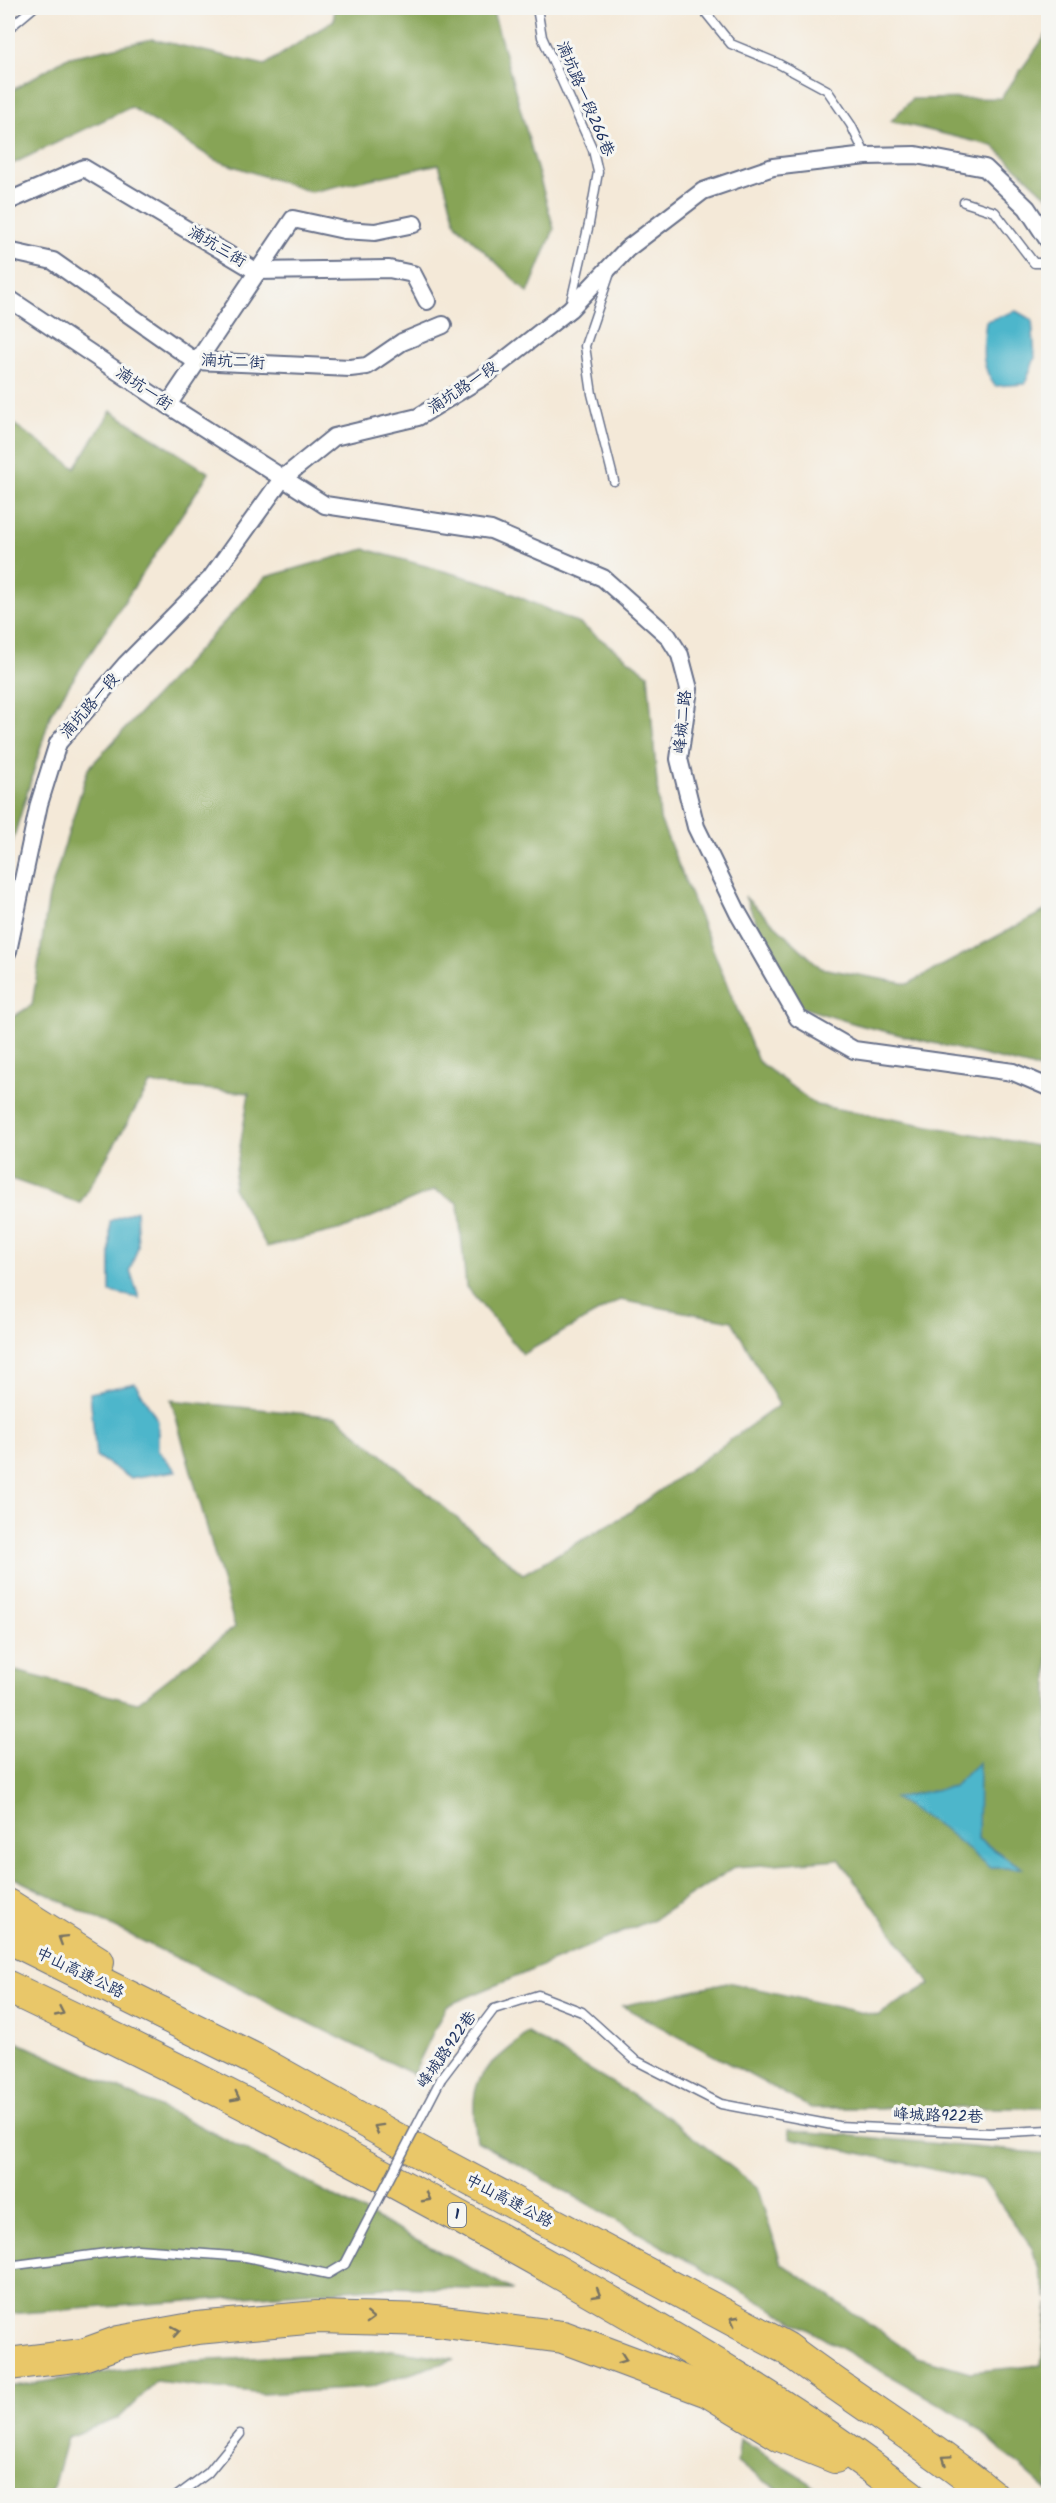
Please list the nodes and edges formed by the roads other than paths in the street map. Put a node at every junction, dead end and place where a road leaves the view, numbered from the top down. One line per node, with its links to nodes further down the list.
1 (33, 8): 4 (lane)
2 (537, 8): 16 (lane, 湳坑路一段266巷)
3 (702, 8): 5 (lane)
4 (8, 29)
5 (866, 156): 9 (street, 湳坑路一段); 12 (street, 湳坑路一段)
6 (11, 200): 13 (street, 湳坑三街)
7 (964, 202): 11 (lane)
8 (414, 224): 13 (street)
9 (1048, 240)
10 (8, 251): 18 (street, 湳坑二街)
11 (1048, 263)
12 (613, 264): 16 (street, 湳坑路一段); 21 (lane)
13 (256, 271): 15 (street, 湳坑三街); 18 (street)
14 (8, 298): 19 (street, 湳坑一街)
15 (427, 301)
16 (570, 309): 20 (street, 湳坑路一段)
17 (443, 325): 18 (street, 湳坑二街)
18 (195, 361): 19 (street)
19 (168, 405): 20 (street, 湳坑一街)
20 (282, 479): 22 (street, 湳坑路一段); 23 (street, 峰城二路)
21 (614, 481)
22 (8, 951)
23 (1048, 1087)
24 (8, 1905): 27 (highway, one-way to 24)
25 (8, 1937): 27 (highway, 中山高速公路 / 1)
26 (8, 1987): 34 (highway, 1, one-way to 34)
27 (254, 2059): 36 (highway, 中山高速公路 / 1, one-way to 27)
28 (1048, 2130): 29 (lane, 峰城路922巷, bridge)
29 (8, 2266)
30 (119, 2342): 31 (highway); 32 (highway); 34 (highway, one-way to 34)
31 (8, 2344)
32 (8, 2364)
33 (240, 2434): 35 (lane)
34 (899, 2487)
35 (177, 2496)
36 (992, 2496)

